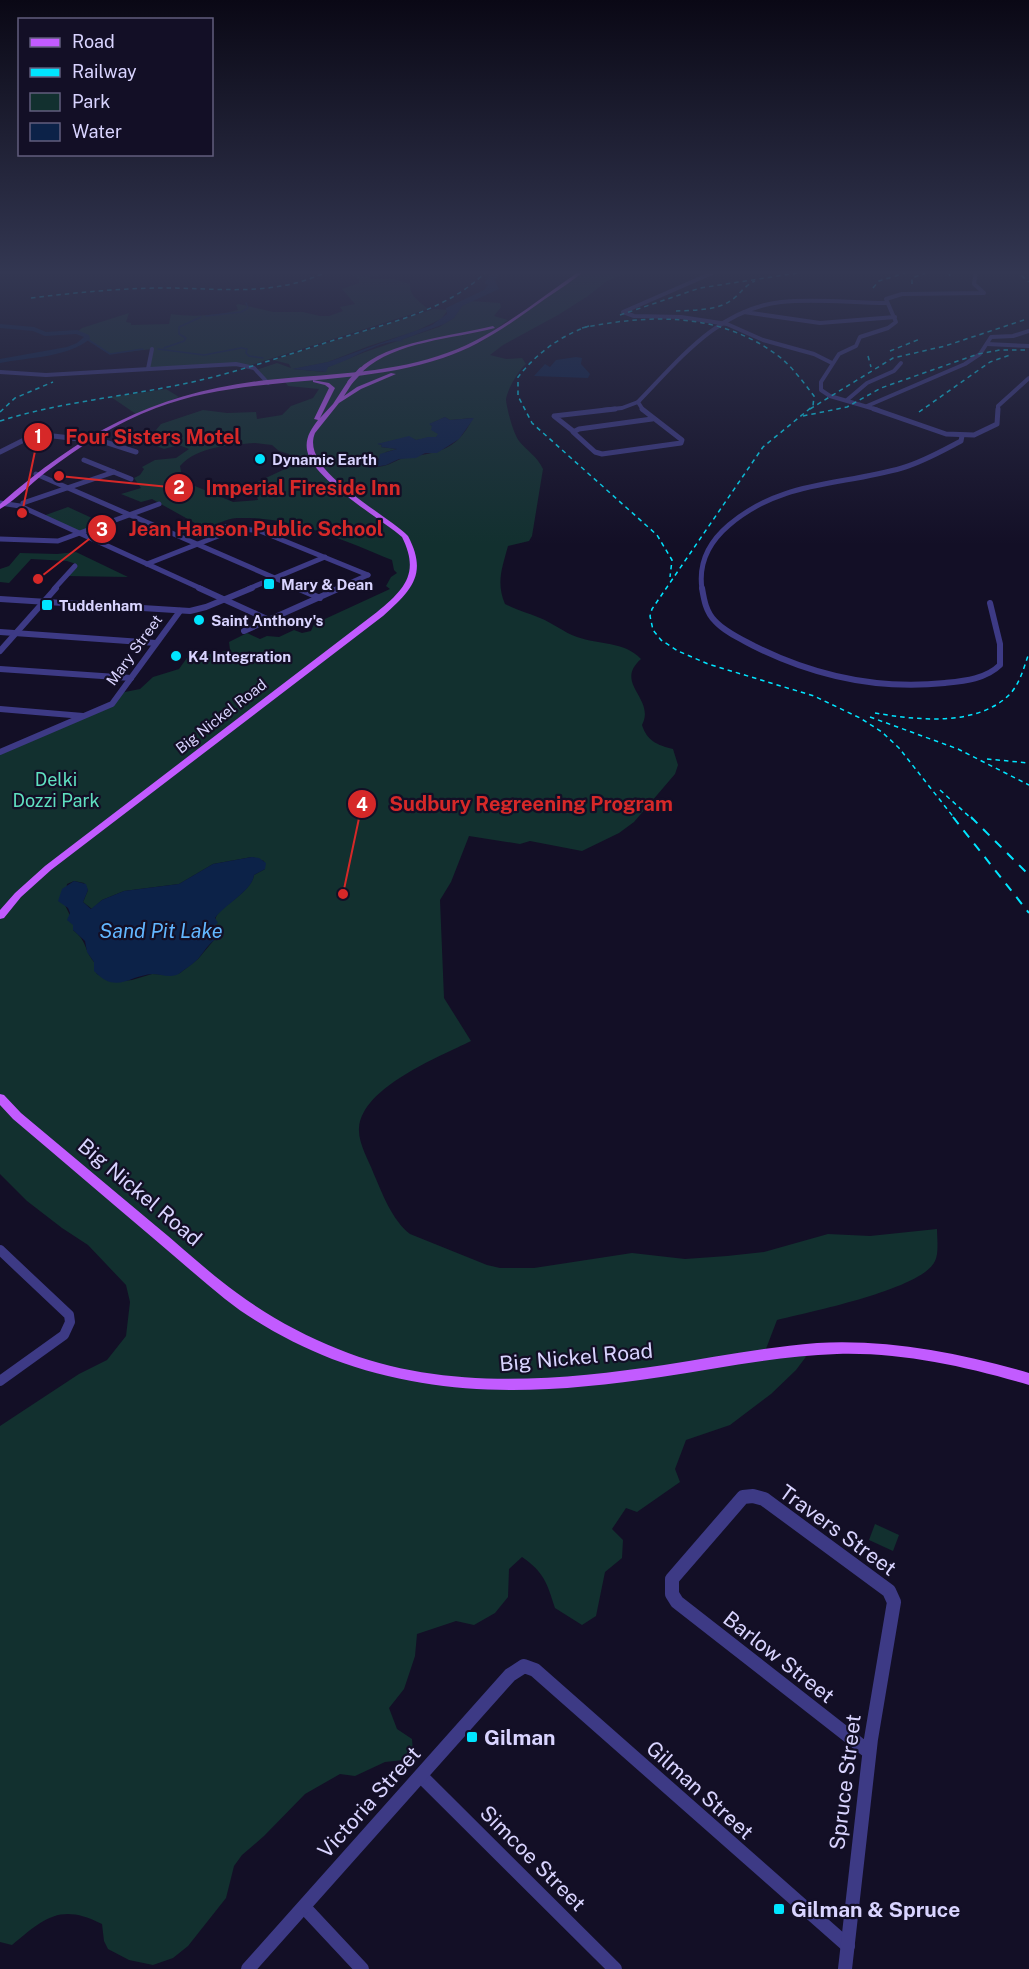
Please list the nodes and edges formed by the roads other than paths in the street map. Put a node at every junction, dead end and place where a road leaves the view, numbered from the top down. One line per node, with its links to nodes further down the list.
1 (149, 362): 13 (street)
2 (368, 362): 14 (main road)
3 (371, 362): 14 (main road)
4 (419, 362): 12 (main road)
5 (419, 362): 12 (main road)
6 (428, 362): 17 (main road)
7 (429, 362): 20 (main road)
8 (676, 362): 21 (street)
9 (968, 362): 22 (street)
10 (832, 363): 19 (street)
11 (901, 363): 19 (street)
12 (413, 364): 18 (main road)
13 (148, 369): 15 (street); 18 (street)
14 (362, 369): 20 (main road, bridge)
15 (0, 372)
16 (1029, 378): 26 (street)
17 (294, 381): 18 (main road); 24 (main road, Big Nickel Road)
18 (267, 383): 27 (main road)
19 (847, 400): 22 (street)
20 (338, 402): 24 (main road)
21 (638, 402): 23 (street); 25 (street)
22 (867, 406): 26 (street)
23 (652, 418): 25 (street); 25 (street)
24 (316, 426): 65 (main road, Big Nickel Road)
25 (573, 431)
26 (962, 436): 52 (street)
27 (86, 440): 28 (street); 29 (street); 32 (main road)
28 (0, 452)
29 (136, 452)
30 (84, 460): 31 (street)
31 (114, 472): 33 (street); 34 (street)
32 (36, 474): 34 (street); 36 (main road)
33 (131, 479)
34 (67, 488): 35 (street); 38 (street)
35 (23, 503)
36 (1, 504): 41 (street)
37 (159, 504): 38 (street)
38 (129, 515): 41 (street); 43 (street)
39 (218, 526): 40 (street)
40 (239, 528): 43 (street); 44 (street)
41 (80, 533): 42 (street); 45 (street)
42 (0, 539)
43 (197, 544): 45 (street); 47 (street)
44 (326, 557): 47 (street, Mary Street); 48 (street)
45 (147, 564): 50 (street)
46 (75, 566): 51 (street)
47 (275, 578): 48 (street); 50 (street, Mary Street)
48 (320, 598): 54 (street)
49 (0, 599): 51 (street)
50 (224, 599): 53 (street, Mary Street); 54 (street)
51 (44, 602): 53 (street); 57 (street)
52 (990, 603)
53 (180, 611): 58 (street, Mary Street)
54 (269, 620): 55 (street)
55 (244, 631)
56 (0, 633): 57 (street)
57 (16, 634): 58 (street); 59 (street)
58 (156, 643): 61 (street, Mary Street)
59 (0, 651)
60 (0, 669): 61 (street)
61 (131, 678): 63 (street, Mary Street)
62 (0, 709): 63 (street)
63 (85, 716): 64 (street, Mary Street)
64 (0, 752)
65 (0, 916)
66 (0, 1098): 68 (main road, Big Nickel Road)
67 (0, 1250): 69 (street)
68 (1029, 1379)
69 (0, 1381)
70 (753, 1496): 71 (street, Travers Street); 73 (street, Barlow Street)
71 (894, 1602): 73 (street, Spruce Street)
72 (524, 1666): 74 (street, Victoria Street); 76 (street, Gilman Street)
73 (869, 1752): 76 (street, Spruce Street)
74 (421, 1776): 75 (street, Victoria Street); 79 (street, Simcoe Street)
75 (304, 1907): 77 (street, Victoria Street); 78 (street)
76 (848, 1946): 80 (street, Spruce Street)
77 (248, 1969)
78 (362, 1969)
79 (615, 1969)
80 (845, 1969)

